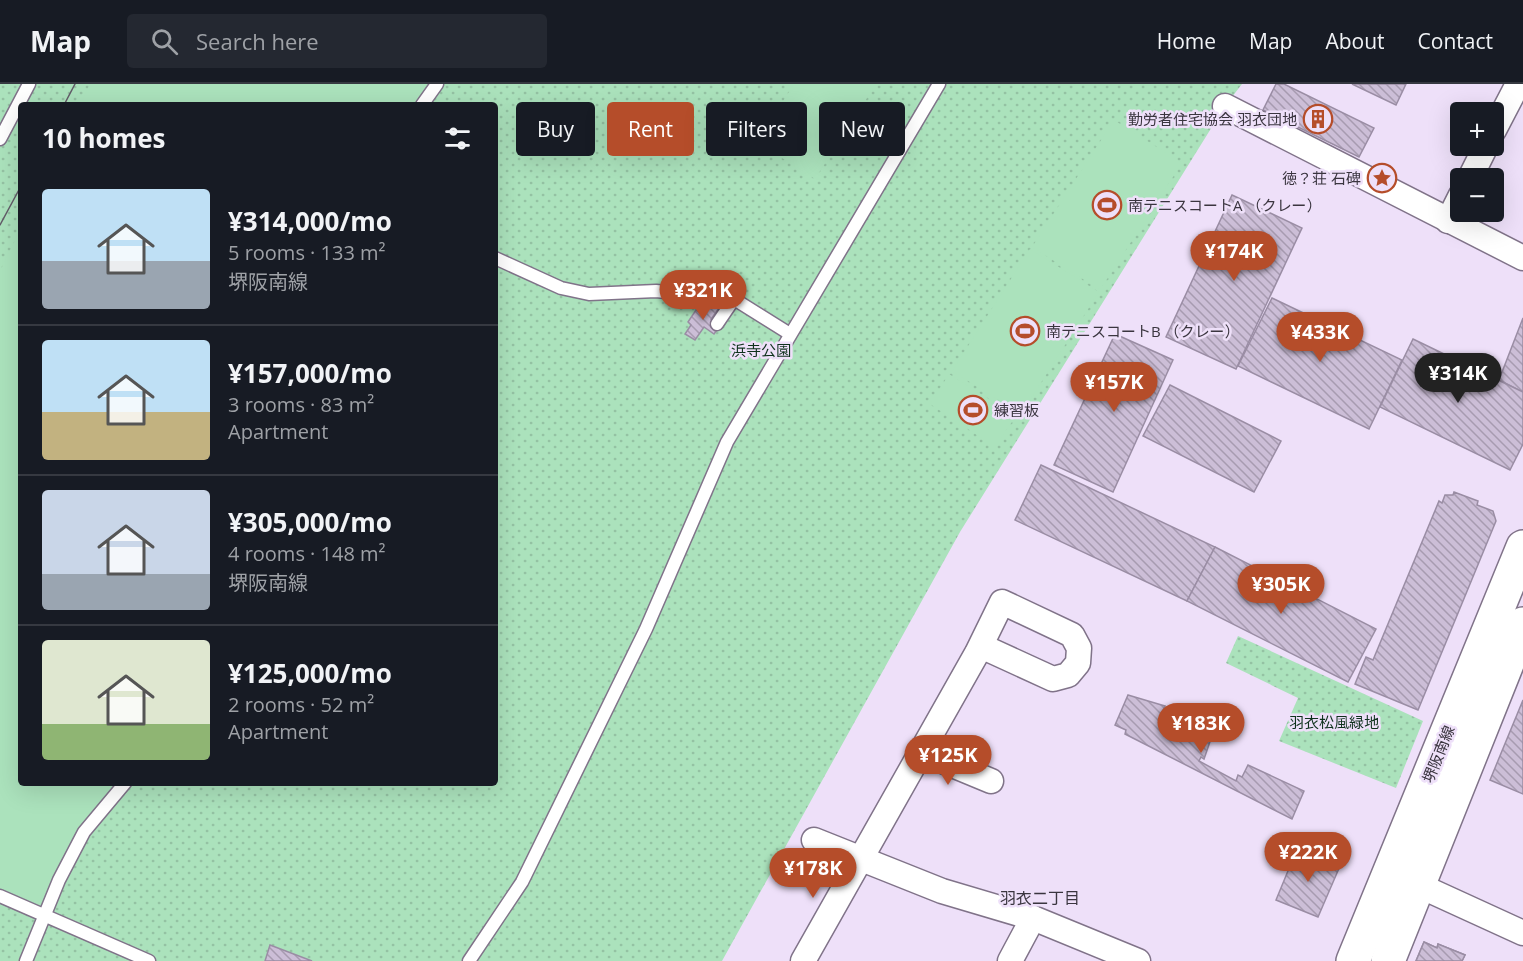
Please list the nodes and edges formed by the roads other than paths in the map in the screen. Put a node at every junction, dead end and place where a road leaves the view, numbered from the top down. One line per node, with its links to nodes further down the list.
1 (29, 84): 5 (lane)
2 (437, 84): 6 (lane)
3 (939, 84): 17 (lane)
4 (1518, 84): 9 (street)
5 (20, 102)
6 (424, 102)
7 (18, 105): 10 (lane)
8 (1225, 106): 12 (street)
9 (1504, 111)
10 (0, 139)
11 (1450, 217): 12 (street)
12 (1448, 221): 13 (street)
13 (1523, 258)
14 (498, 259): 15 (lane)
15 (734, 299): 16 (lane); 17 (lane)
16 (717, 324)
17 (790, 334): 33 (lane)
18 (1523, 547): 37 (main road, 堺阪南線)
19 (1523, 624): 26 (main road, 堺阪南線)
20 (981, 646): 21 (street)
21 (921, 752): 22 (street); 25 (street)
22 (991, 781)
23 (122, 786): 28 (lane)
24 (814, 840): 25 (street)
25 (860, 858): 29 (street); 34 (street)
26 (1418, 885): 30 (street); 38 (main road, 堺阪南線)
27 (0, 896): 28 (lane)
28 (43, 915): 31 (lane); 32 (lane)
29 (1033, 918): 35 (street); 36 (street)
30 (1523, 933)
31 (26, 961)
32 (149, 961)
33 (469, 961)
34 (802, 961)
35 (1010, 961)
36 (1138, 961)
37 (1353, 961)
38 (1388, 961)

